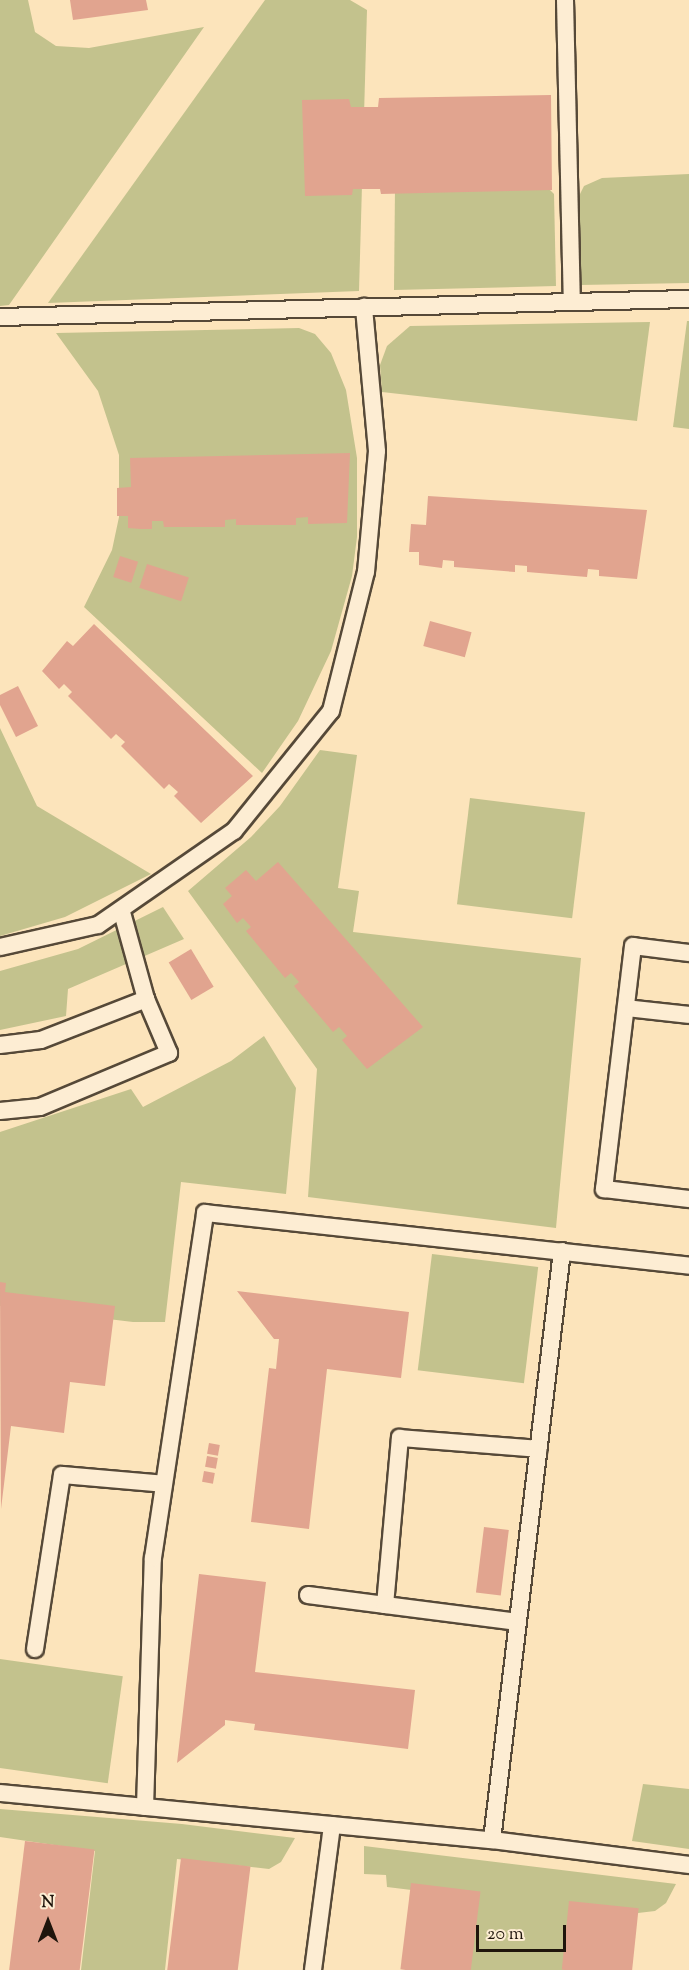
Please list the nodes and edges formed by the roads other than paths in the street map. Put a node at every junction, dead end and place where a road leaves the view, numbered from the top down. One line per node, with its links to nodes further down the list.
1 (565, 0): 3 (lane)
2 (689, 299): 3 (lane)
3 (573, 302): 4 (lane)
4 (364, 307): 5 (lane); 6 (lane)
5 (0, 317)
6 (121, 909): 7 (lane); 9 (lane)
7 (0, 947)
8 (689, 953): 10 (lane)
9 (146, 999): 12 (lane); 13 (lane)
10 (626, 1008): 11 (lane); 14 (lane)
11 (689, 1015)
12 (0, 1045)
13 (0, 1111)
14 (689, 1199)
15 (562, 1251): 16 (lane); 17 (lane); 18 (lane)
16 (689, 1266)
17 (539, 1449): 20 (lane); 21 (lane)
18 (164, 1484): 22 (lane); 24 (lane)
19 (308, 1595): 20 (lane)
20 (386, 1605): 21 (lane)
21 (518, 1622): 26 (lane)
22 (35, 1649)
23 (0, 1793): 24 (lane)
24 (145, 1807): 25 (lane)
25 (332, 1825): 26 (lane); 28 (lane)
26 (492, 1840): 27 (lane)
27 (689, 1865)
28 (313, 1970)

